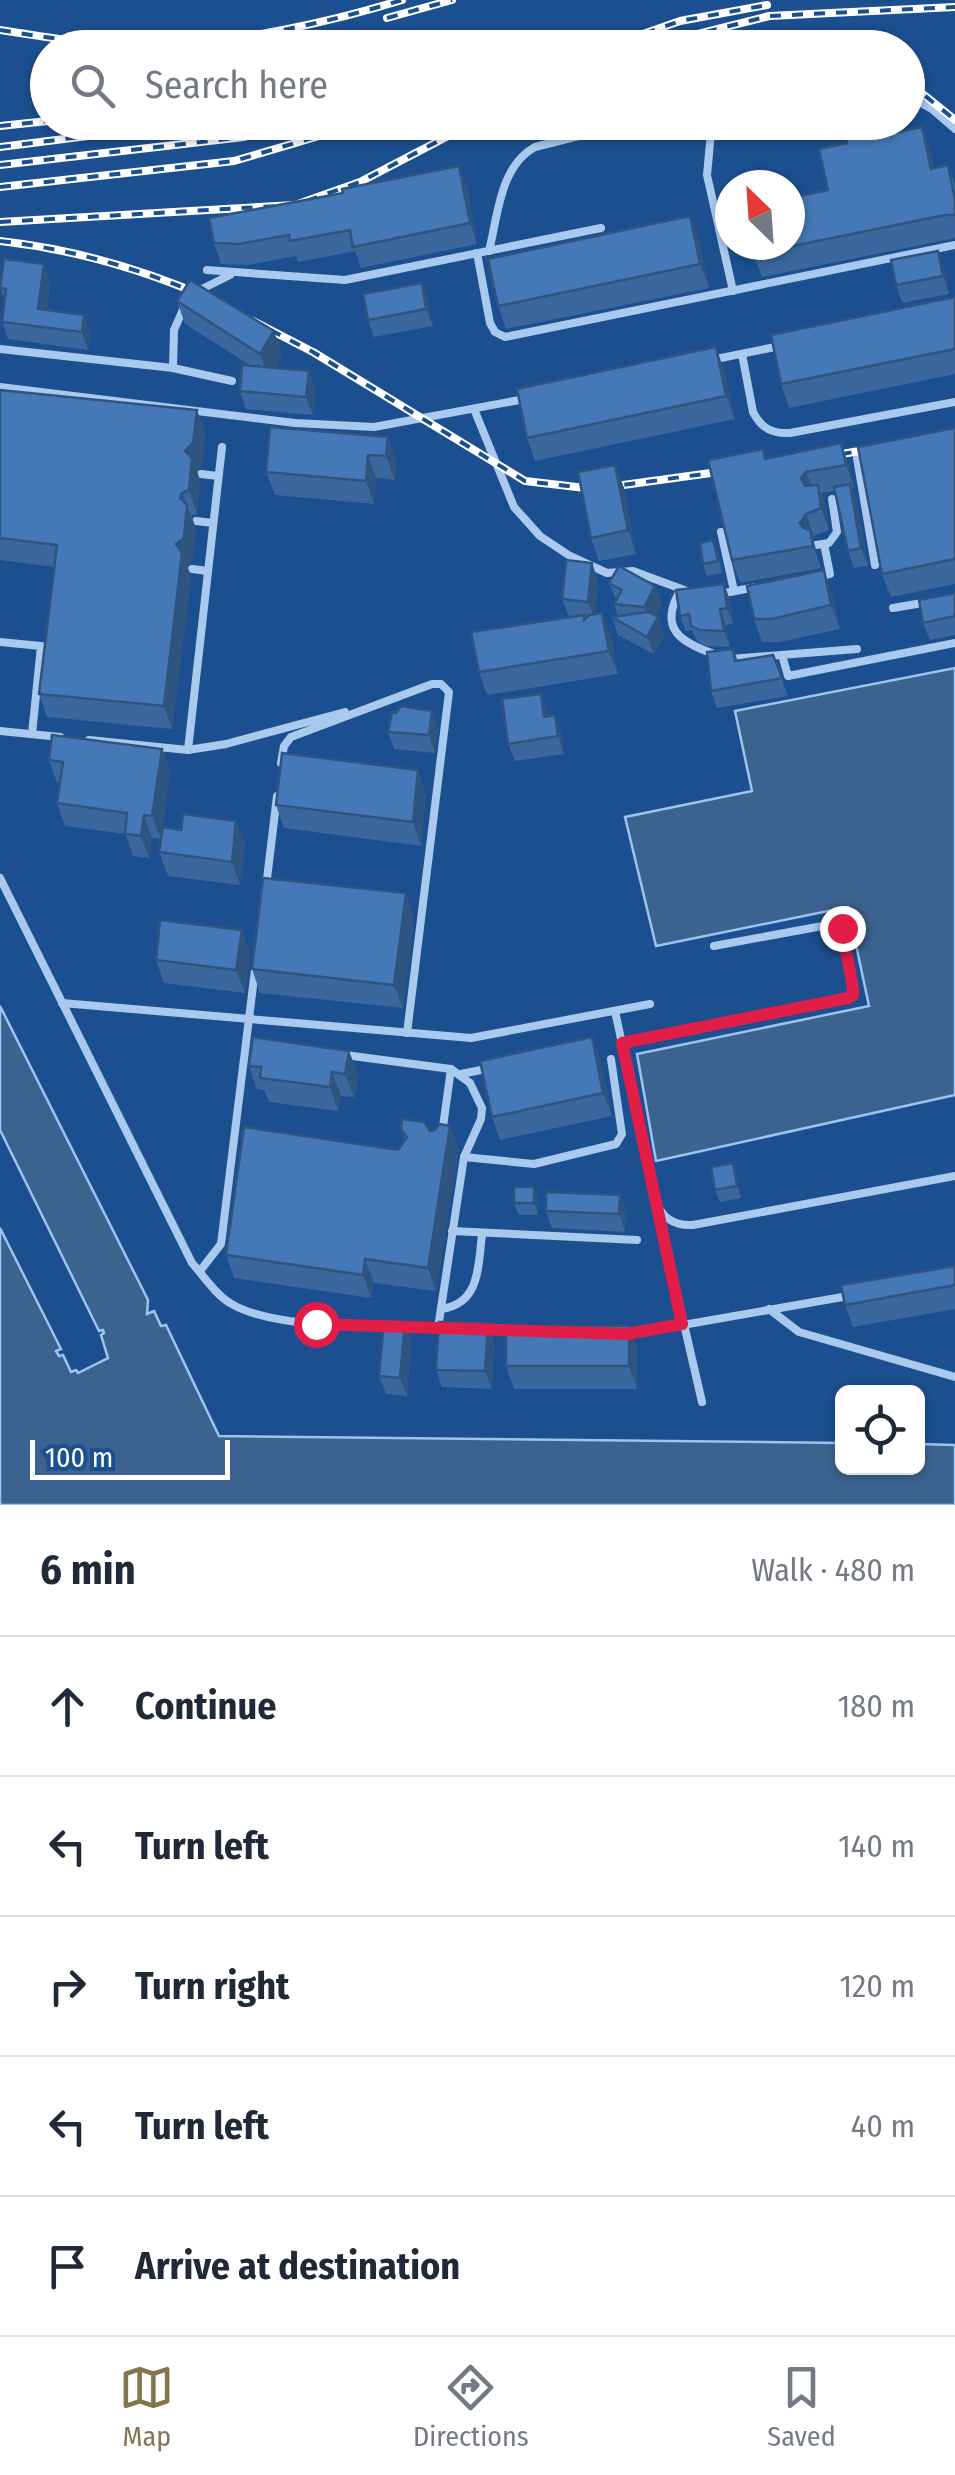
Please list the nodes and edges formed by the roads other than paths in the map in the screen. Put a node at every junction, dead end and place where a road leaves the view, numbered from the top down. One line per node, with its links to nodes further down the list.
1 (925, 104): 2 (lane)
2 (955, 129)
3 (563, 140): 7 (lane)
4 (711, 140): 11 (lane)
5 (602, 228): 7 (lane)
6 (955, 245): 11 (lane)
7 (489, 250): 8 (lane)
8 (476, 253): 10 (lane); 11 (lane)
9 (207, 270): 10 (lane)
10 (236, 274): 16 (lane)
11 (733, 291)
12 (800, 342): 14 (lane)
13 (0, 349): 16 (lane)
14 (742, 354): 15 (lane); 20 (lane)
15 (704, 362)
16 (172, 368): 17 (lane)
17 (232, 381)
18 (0, 386): 21 (lane)
19 (532, 397): 21 (lane)
20 (955, 402)
21 (474, 409): 37 (lane)
22 (222, 447): 25 (lane)
23 (857, 458): 26 (lane)
24 (201, 474): 25 (lane)
25 (218, 476): 30 (lane)
26 (863, 493): 27 (lane); 32 (lane)
27 (832, 499): 28 (lane); 35 (lane)
28 (816, 502)
29 (196, 520): 30 (lane)
30 (213, 523): 34 (lane)
31 (721, 532): 38 (lane)
32 (876, 565)
33 (192, 569): 34 (lane)
34 (208, 571): 48 (lane)
35 (811, 577)
36 (772, 584): 38 (lane)
37 (680, 589): 38 (lane); 44 (lane)
38 (734, 591)
39 (940, 600): 40 (lane)
40 (893, 608)
41 (0, 642): 47 (lane)
42 (955, 643): 44 (lane)
43 (856, 649): 44 (lane)
44 (782, 655)
45 (378, 704): 48 (lane); 49 (lane); 59 (lane)
46 (0, 730): 47 (lane)
47 (32, 734): 48 (lane)
48 (188, 750)
49 (280, 770)
50 (278, 790): 52 (lane)
51 (0, 878): 55 (lane)
52 (263, 904)
53 (714, 946): 61 (lane)
54 (256, 962): 58 (lane)
55 (62, 1003): 58 (lane); 76 (lane)
56 (650, 1004): 57 (lane)
57 (615, 1011): 59 (lane); 61 (lane)
58 (249, 1019): 59 (lane); 60 (lane); 67 (lane)
59 (408, 1032)
60 (258, 1042)
61 (622, 1043): 72 (lane)
62 (339, 1054): 65 (lane)
63 (611, 1059): 70 (lane)
64 (496, 1067): 66 (lane)
65 (452, 1069): 66 (lane); 69 (lane)
66 (461, 1074): 70 (lane)
67 (234, 1133): 68 (lane); 76 (lane)
68 (254, 1136)
69 (440, 1146)
70 (464, 1157): 73 (lane)
71 (955, 1176): 72 (lane)
72 (656, 1202): 80 (lane)
73 (452, 1231): 74 (lane); 78 (lane)
74 (482, 1235): 75 (lane); 78 (lane)
75 (637, 1240)
76 (200, 1271): 81 (lane)
77 (862, 1294): 79 (lane)
78 (440, 1308): 81 (lane)
79 (769, 1310): 80 (lane); 86 (lane)
80 (682, 1324): 85 (lane); 87 (lane)
81 (438, 1328): 82 (lane)
82 (456, 1329)
83 (476, 1329): 84 (lane)
84 (532, 1331)
85 (608, 1334)
86 (955, 1378)
87 (702, 1402)

